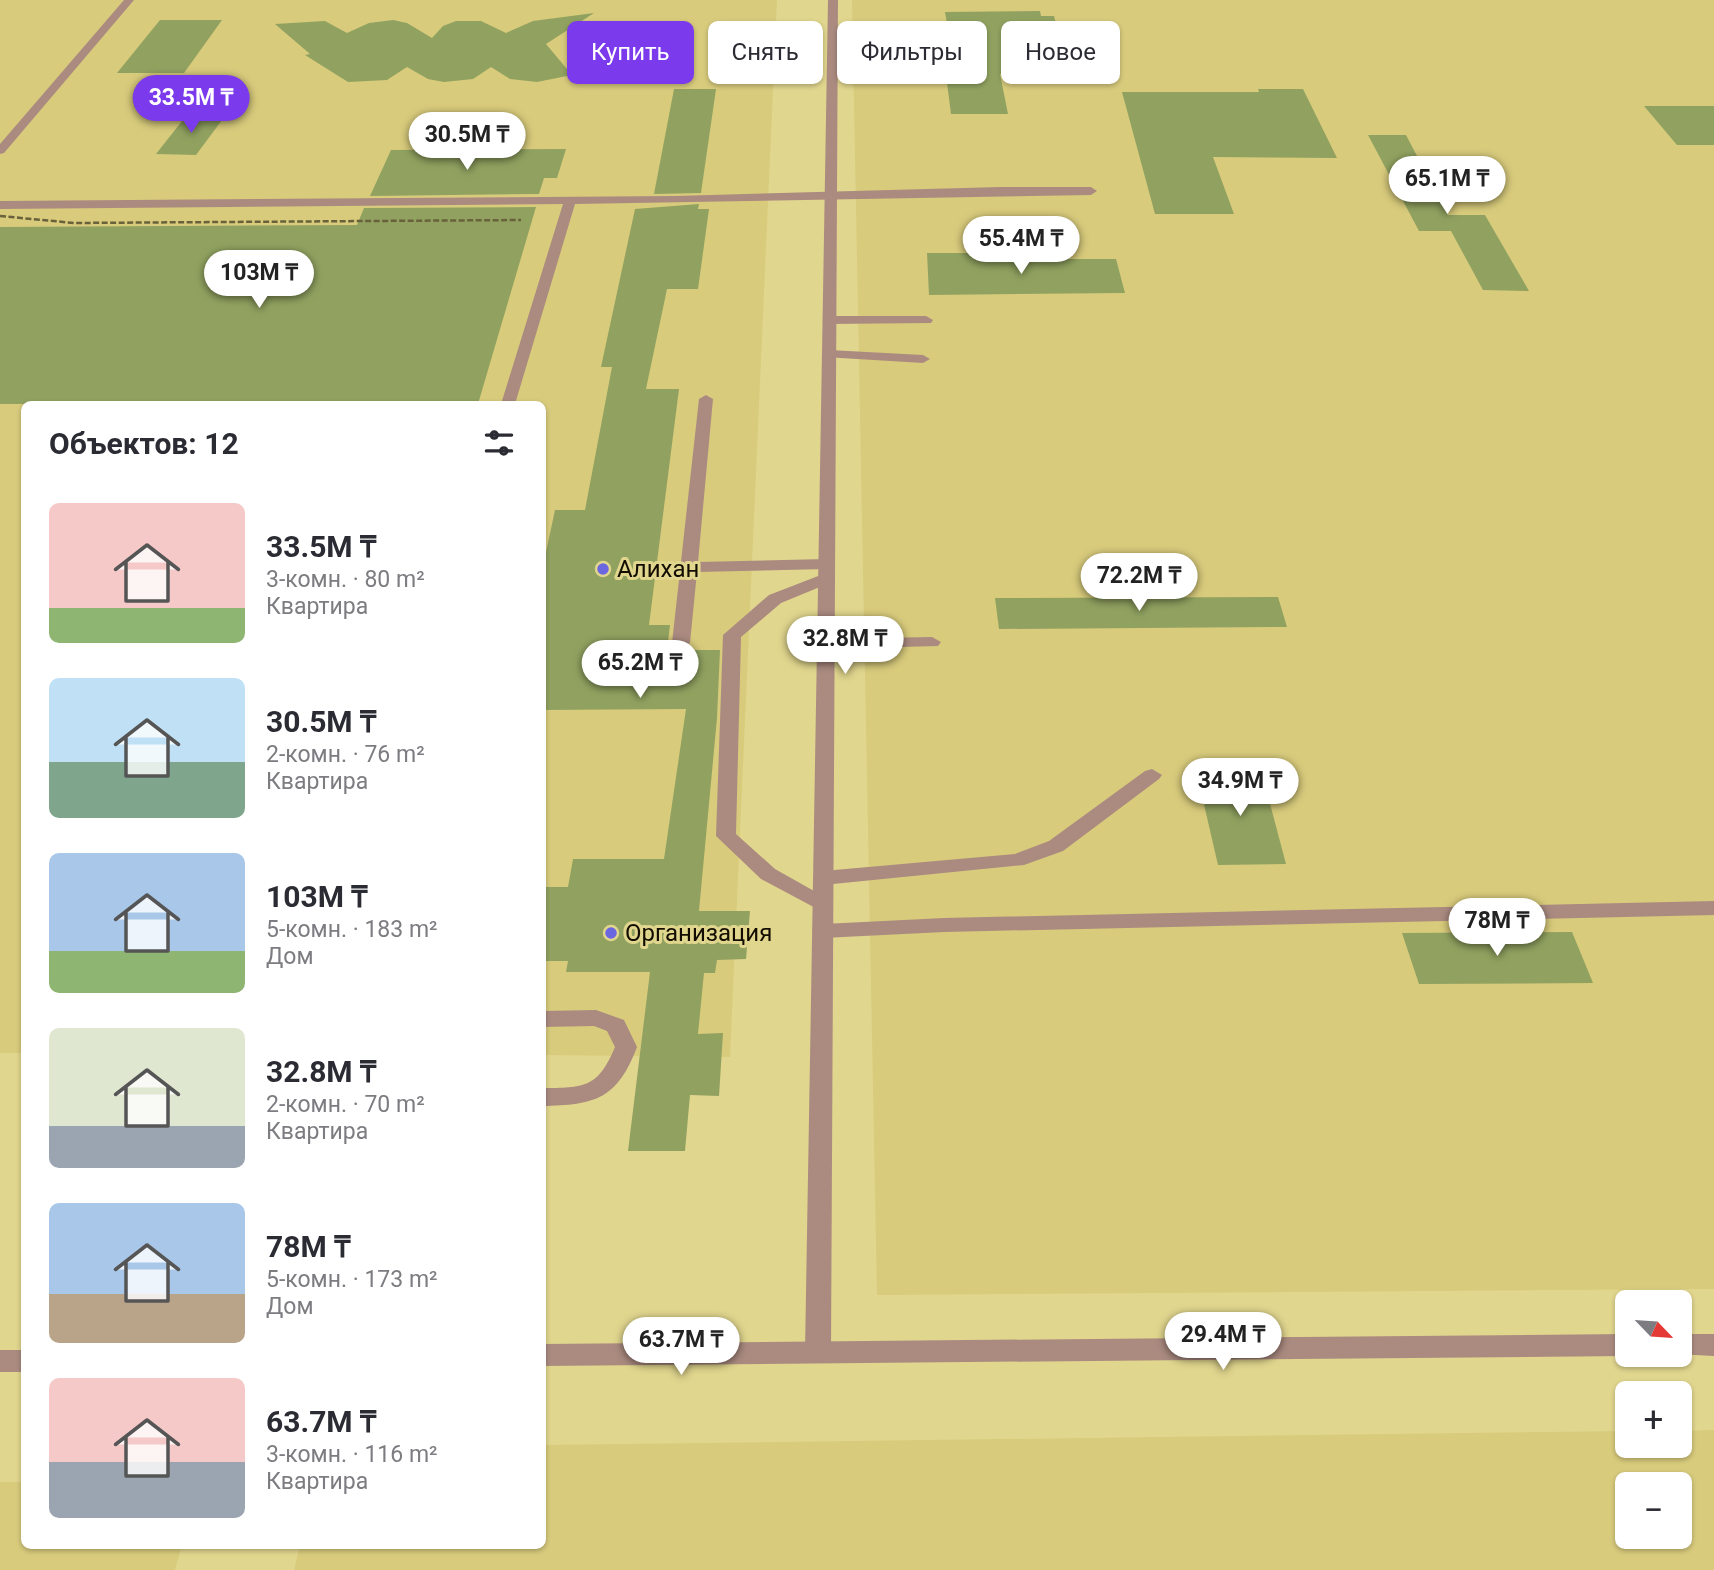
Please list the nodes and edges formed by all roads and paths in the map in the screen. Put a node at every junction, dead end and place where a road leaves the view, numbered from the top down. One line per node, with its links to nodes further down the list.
1 (129, 0): 3 (street)
2 (833, 0): 5 (street)
3 (0, 151)
4 (1091, 191): 5 (street)
5 (831, 193): 6 (street); 8 (street)
6 (570, 201): 7 (street); 13 (street)
7 (0, 205)
8 (829, 320): 9 (street); 10 (street)
9 (926, 320)
10 (829, 355): 11 (street); 15 (street)
11 (923, 359)
12 (706, 399): 14 (lane)
13 (509, 401)
14 (689, 567): 15 (street); 17 (lane)
15 (827, 571): 18 (street); 21 (street)
16 (932, 642): 18 (street)
17 (681, 643)
18 (826, 644): 20 (street)
19 (1152, 775): 20 (street)
20 (823, 878): 21 (street)
21 (823, 905): 23 (street)
22 (1714, 908): 23 (street)
23 (823, 931): 29 (street)
24 (546, 1019): 25 (street)
25 (546, 1097)
26 (1615, 1345): 29 (street)
27 (1692, 1345): 28 (street)
28 (1714, 1345)
29 (818, 1352): 30 (street)
30 (546, 1355)
31 (0, 1361): 32 (street)
32 (21, 1361)

